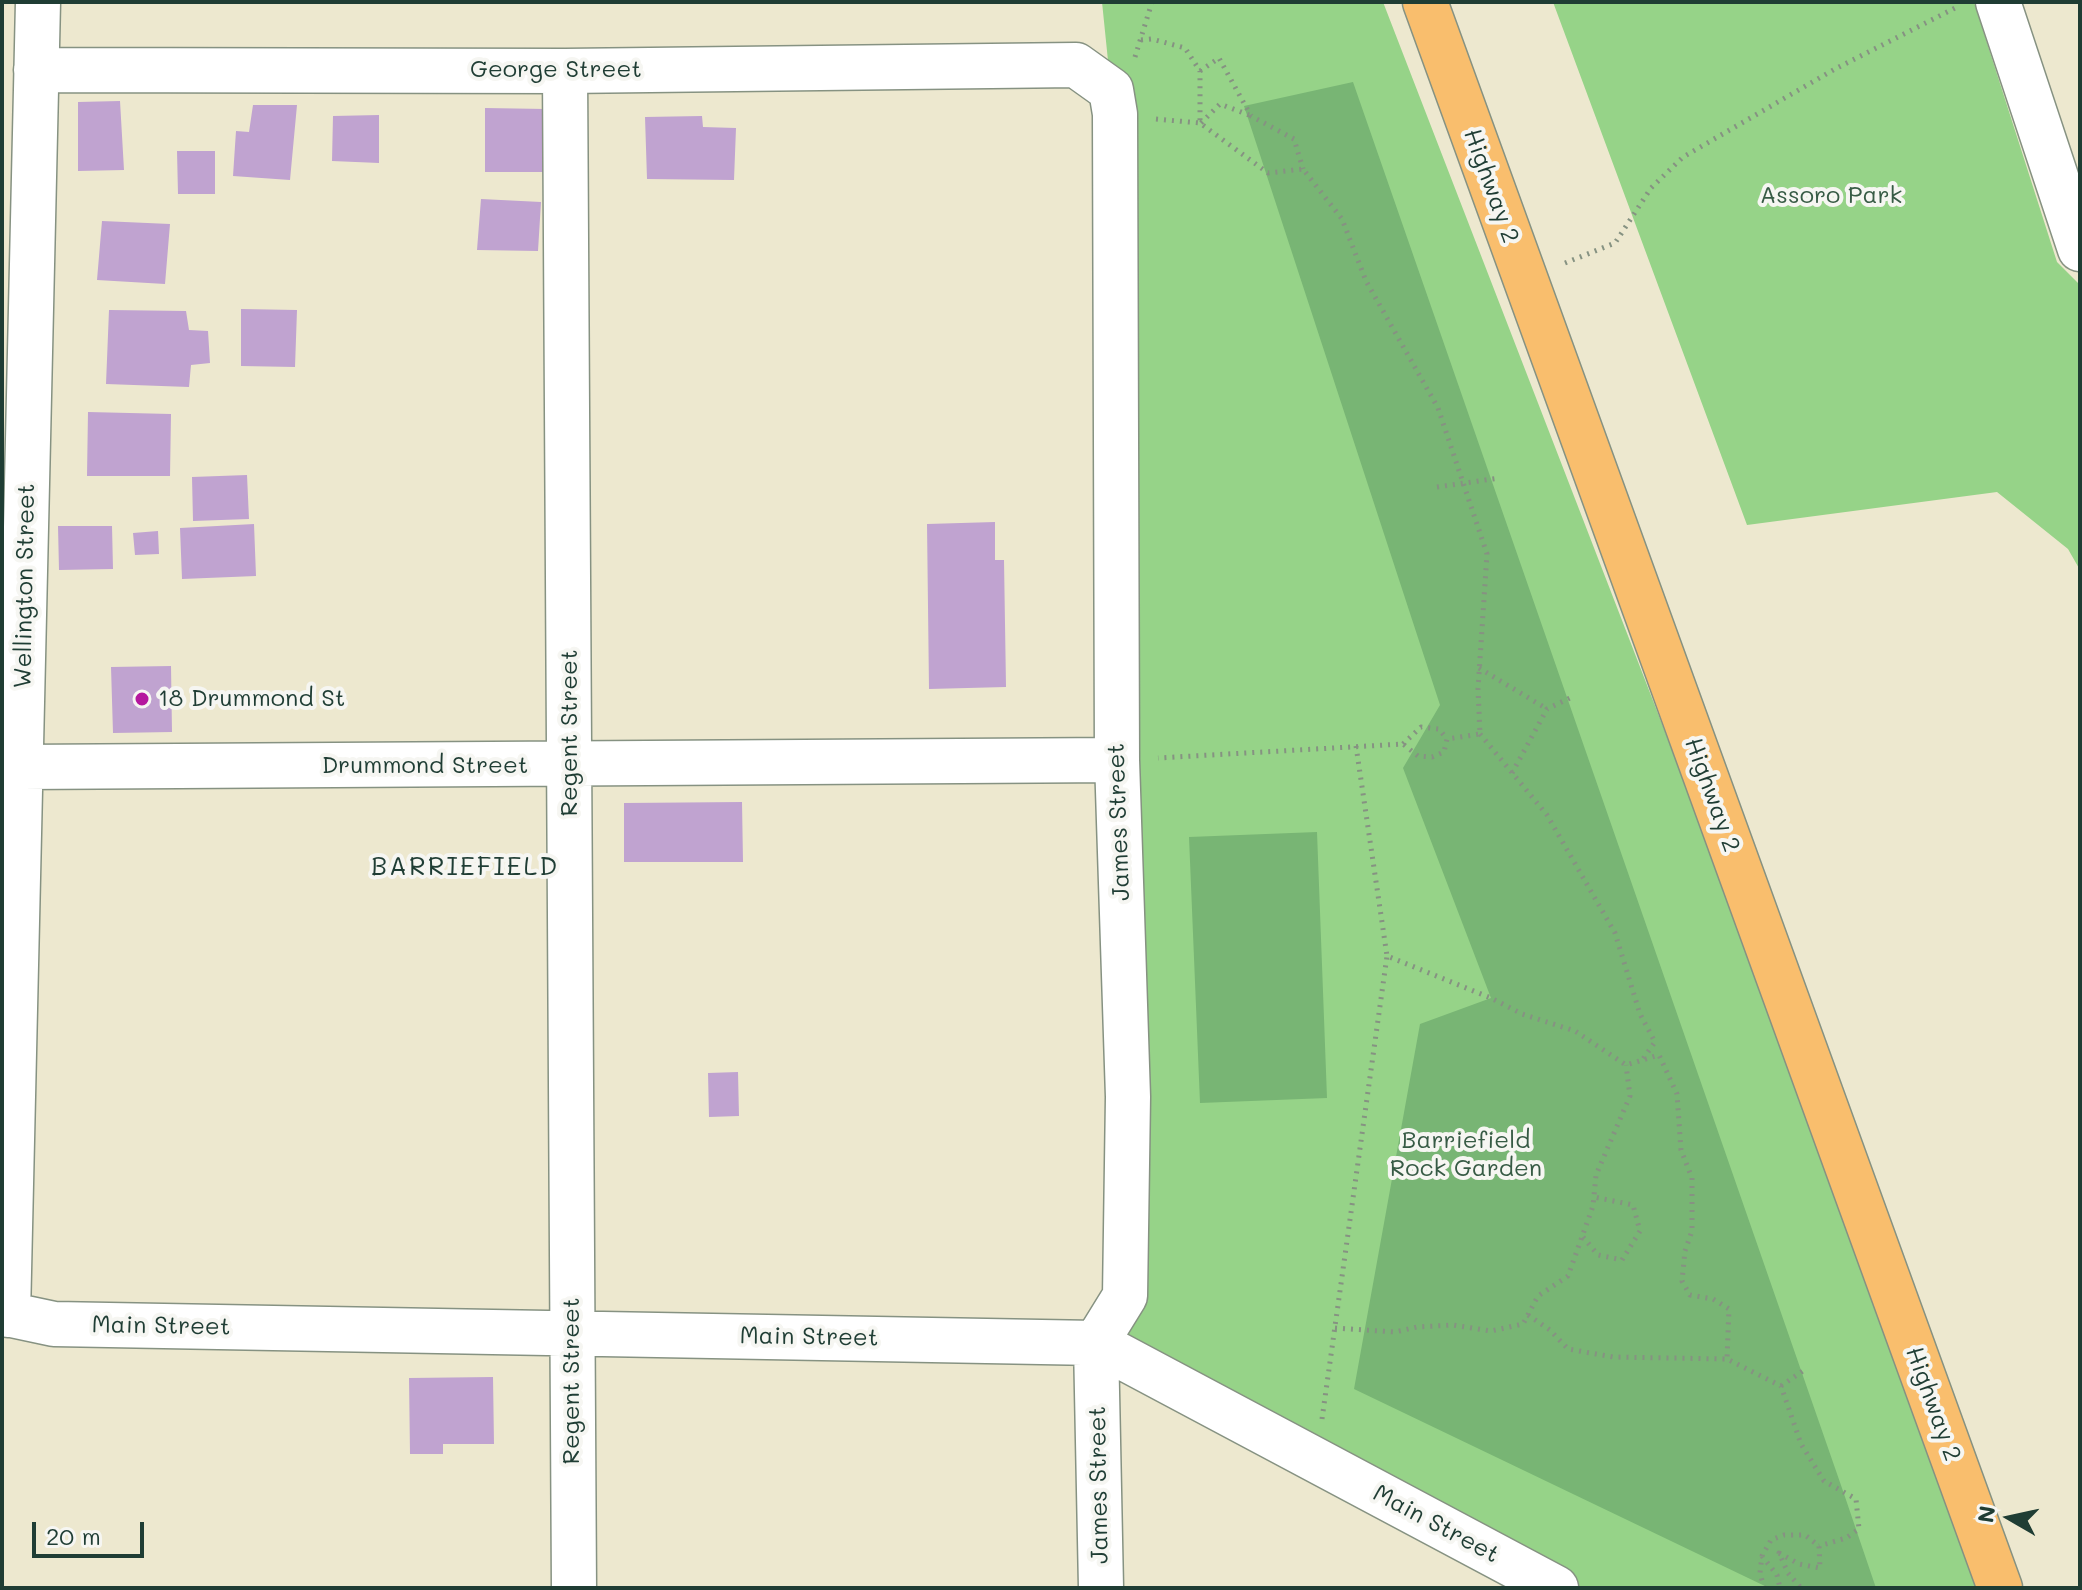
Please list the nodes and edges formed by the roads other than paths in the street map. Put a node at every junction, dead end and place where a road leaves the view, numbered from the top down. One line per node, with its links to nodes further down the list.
1 (38, 2): 5 (street, Wellington Street)
2 (1425, 2): 17 (main road, Highway 2)
3 (1998, 2): 7 (street)
4 (1076, 65): 6 (street, George Street); 8 (street, James Street)
5 (36, 70): 6 (street, George Street); 10 (street, Wellington Street)
6 (565, 71): 9 (street, Regent Street)
7 (2076, 229)
8 (1117, 760): 9 (street, Drummond Street); 13 (street, James Street)
9 (571, 766): 10 (street, Drummond Street); 12 (street, Regent Street)
10 (22, 767): 11 (street, Wellington Street)
11 (5, 1314): 12 (street, Main Street)
12 (571, 1333): 13 (street, Main Street); 14 (street, Regent Street)
13 (1096, 1343): 15 (street, James Street); 16 (street, Main Street)
14 (574, 1588)
15 (1101, 1588)
16 (1556, 1588)
17 (2000, 1588)

